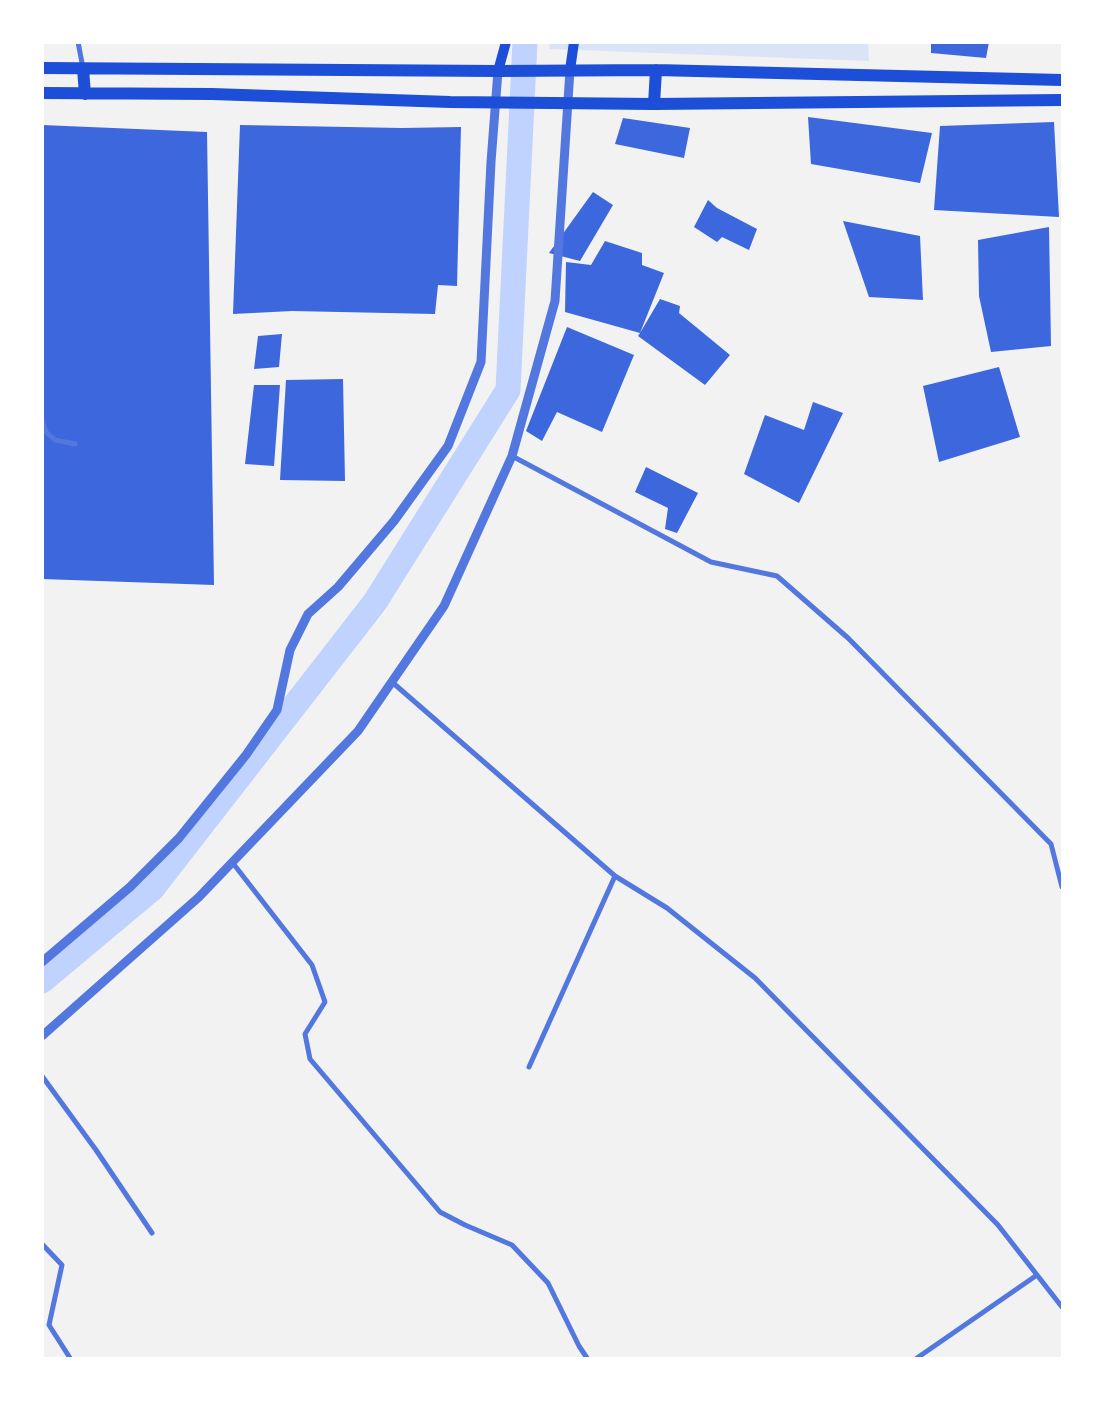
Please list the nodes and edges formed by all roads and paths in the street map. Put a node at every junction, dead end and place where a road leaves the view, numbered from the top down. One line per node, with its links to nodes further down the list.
1 (78, 42): 5 (street)
2 (506, 42): 8 (main road)
3 (574, 42): 6 (main road)
4 (42, 68): 5 (main road)
5 (83, 69): 8 (main road); 11 (main road)
6 (567, 70): 7 (main road); 8 (main road); 14 (street)
7 (656, 70): 9 (main road); 15 (main road)
8 (504, 71): 13 (street)
9 (1062, 80)
10 (42, 93): 11 (main road)
11 (85, 94): 13 (main road)
12 (1062, 100): 15 (main road)
13 (503, 103): 14 (main road); 23 (street)
14 (566, 104): 15 (main road); 18 (street)
15 (654, 104)
16 (42, 419): 17 (street)
17 (76, 444)
18 (512, 456): 19 (street); 22 (street)
19 (392, 682): 20 (street); 21 (street)
20 (232, 862): 24 (street); 32 (street)
21 (615, 876): 25 (street); 29 (street)
22 (1062, 887)
23 (42, 962)
24 (42, 1036)
25 (529, 1067)
26 (42, 1076): 27 (street)
27 (152, 1233)
28 (42, 1244): 31 (street)
29 (1037, 1275): 30 (street); 33 (street)
30 (1062, 1307)
31 (70, 1358)
32 (587, 1358)
33 (917, 1358)

